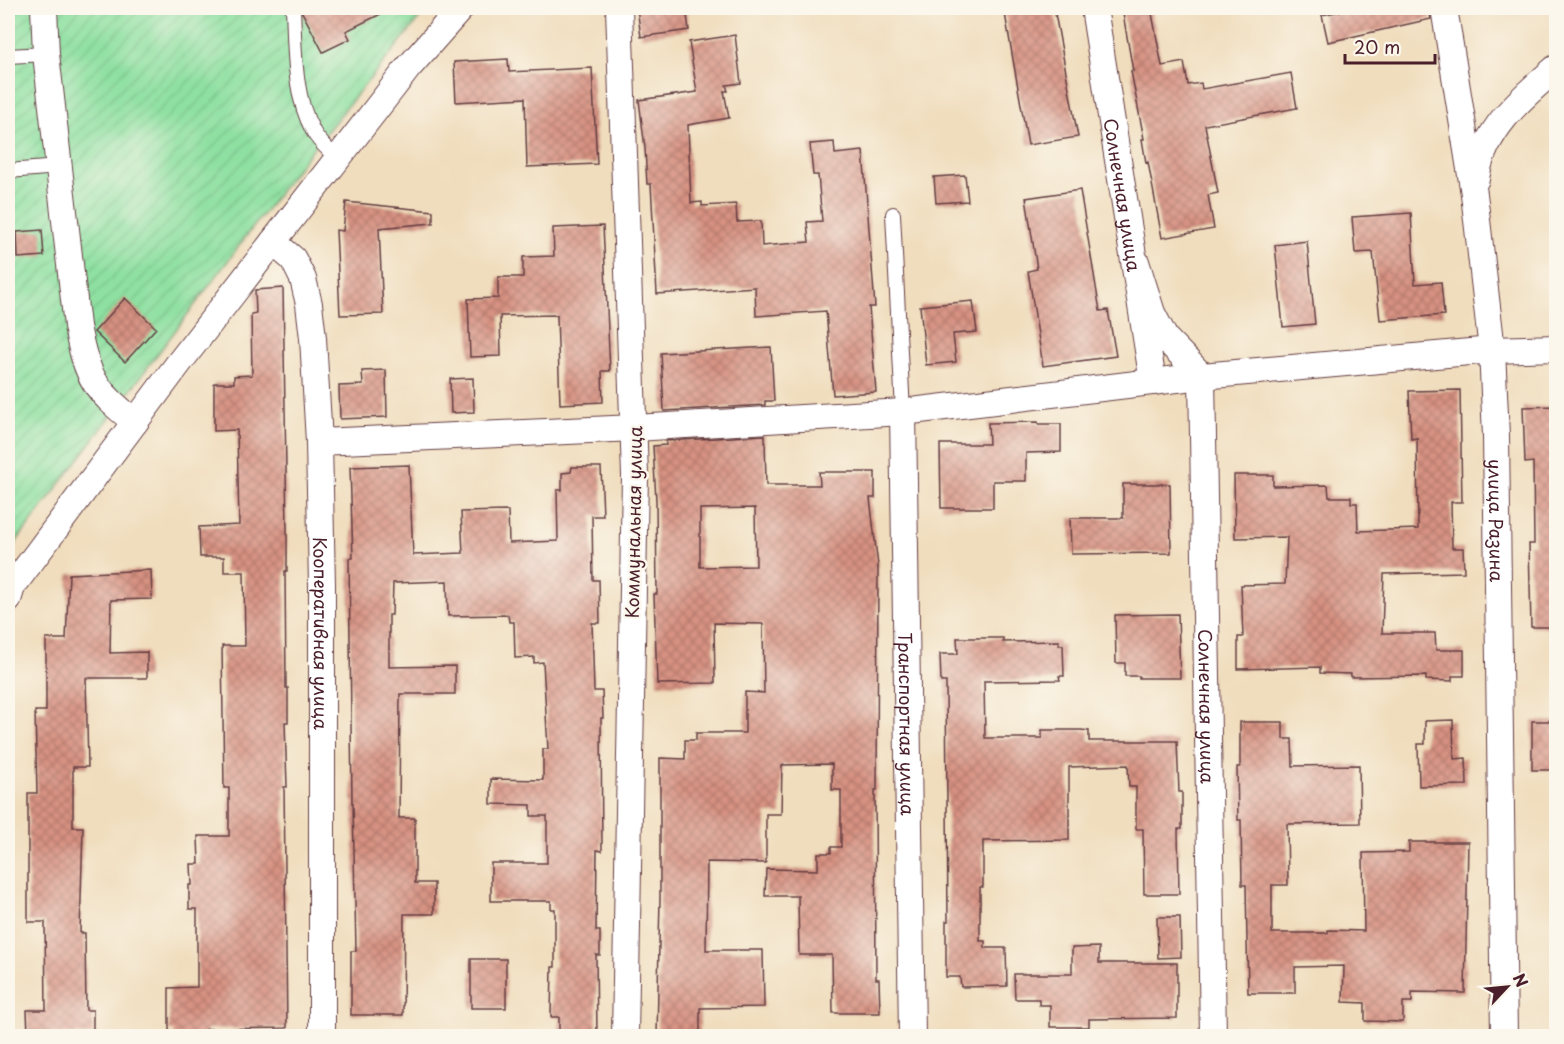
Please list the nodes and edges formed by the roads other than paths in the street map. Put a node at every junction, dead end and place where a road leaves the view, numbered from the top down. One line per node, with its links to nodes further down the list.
1 (44, 8): 7 (street)
2 (293, 8): 12 (lane)
3 (461, 8): 12 (street)
4 (619, 8): 25 (street, Коммунальная улица)
5 (1094, 8): 18 (street, Солнечная улица)
6 (1444, 8): 10 (street, улица Разина)
7 (46, 54): 8 (lane); 13 (street)
8 (8, 56)
9 (1557, 68): 11 (street)
10 (1457, 84): 11 (street); 15 (street, улица Разина)
11 (1516, 106): 15 (street)
12 (338, 159): 17 (street)
13 (59, 166): 14 (lane); 24 (street)
14 (8, 171)
15 (1474, 194): 20 (street, улица Разина)
16 (893, 214): 23 (lane)
17 (273, 242): 24 (street); 26 (street, Кооперативная улица)
18 (1136, 262): 21 (street); 22 (street, Солнечная улица)
19 (1557, 348): 20 (street)
20 (1492, 350): 21 (street); 32 (street, улица Разина)
21 (1202, 376): 22 (street); 31 (street, Солнечная улица)
22 (1153, 382): 23 (street)
23 (903, 412): 25 (street); 30 (street, Транспортная улица)
24 (135, 422): 27 (street)
25 (635, 428): 26 (street); 29 (street, Коммунальная улица)
26 (319, 442): 28 (street, Кооперативная улица)
27 (9, 593)
28 (322, 1036)
29 (625, 1036)
30 (912, 1036)
31 (1213, 1036)
32 (1504, 1036)

